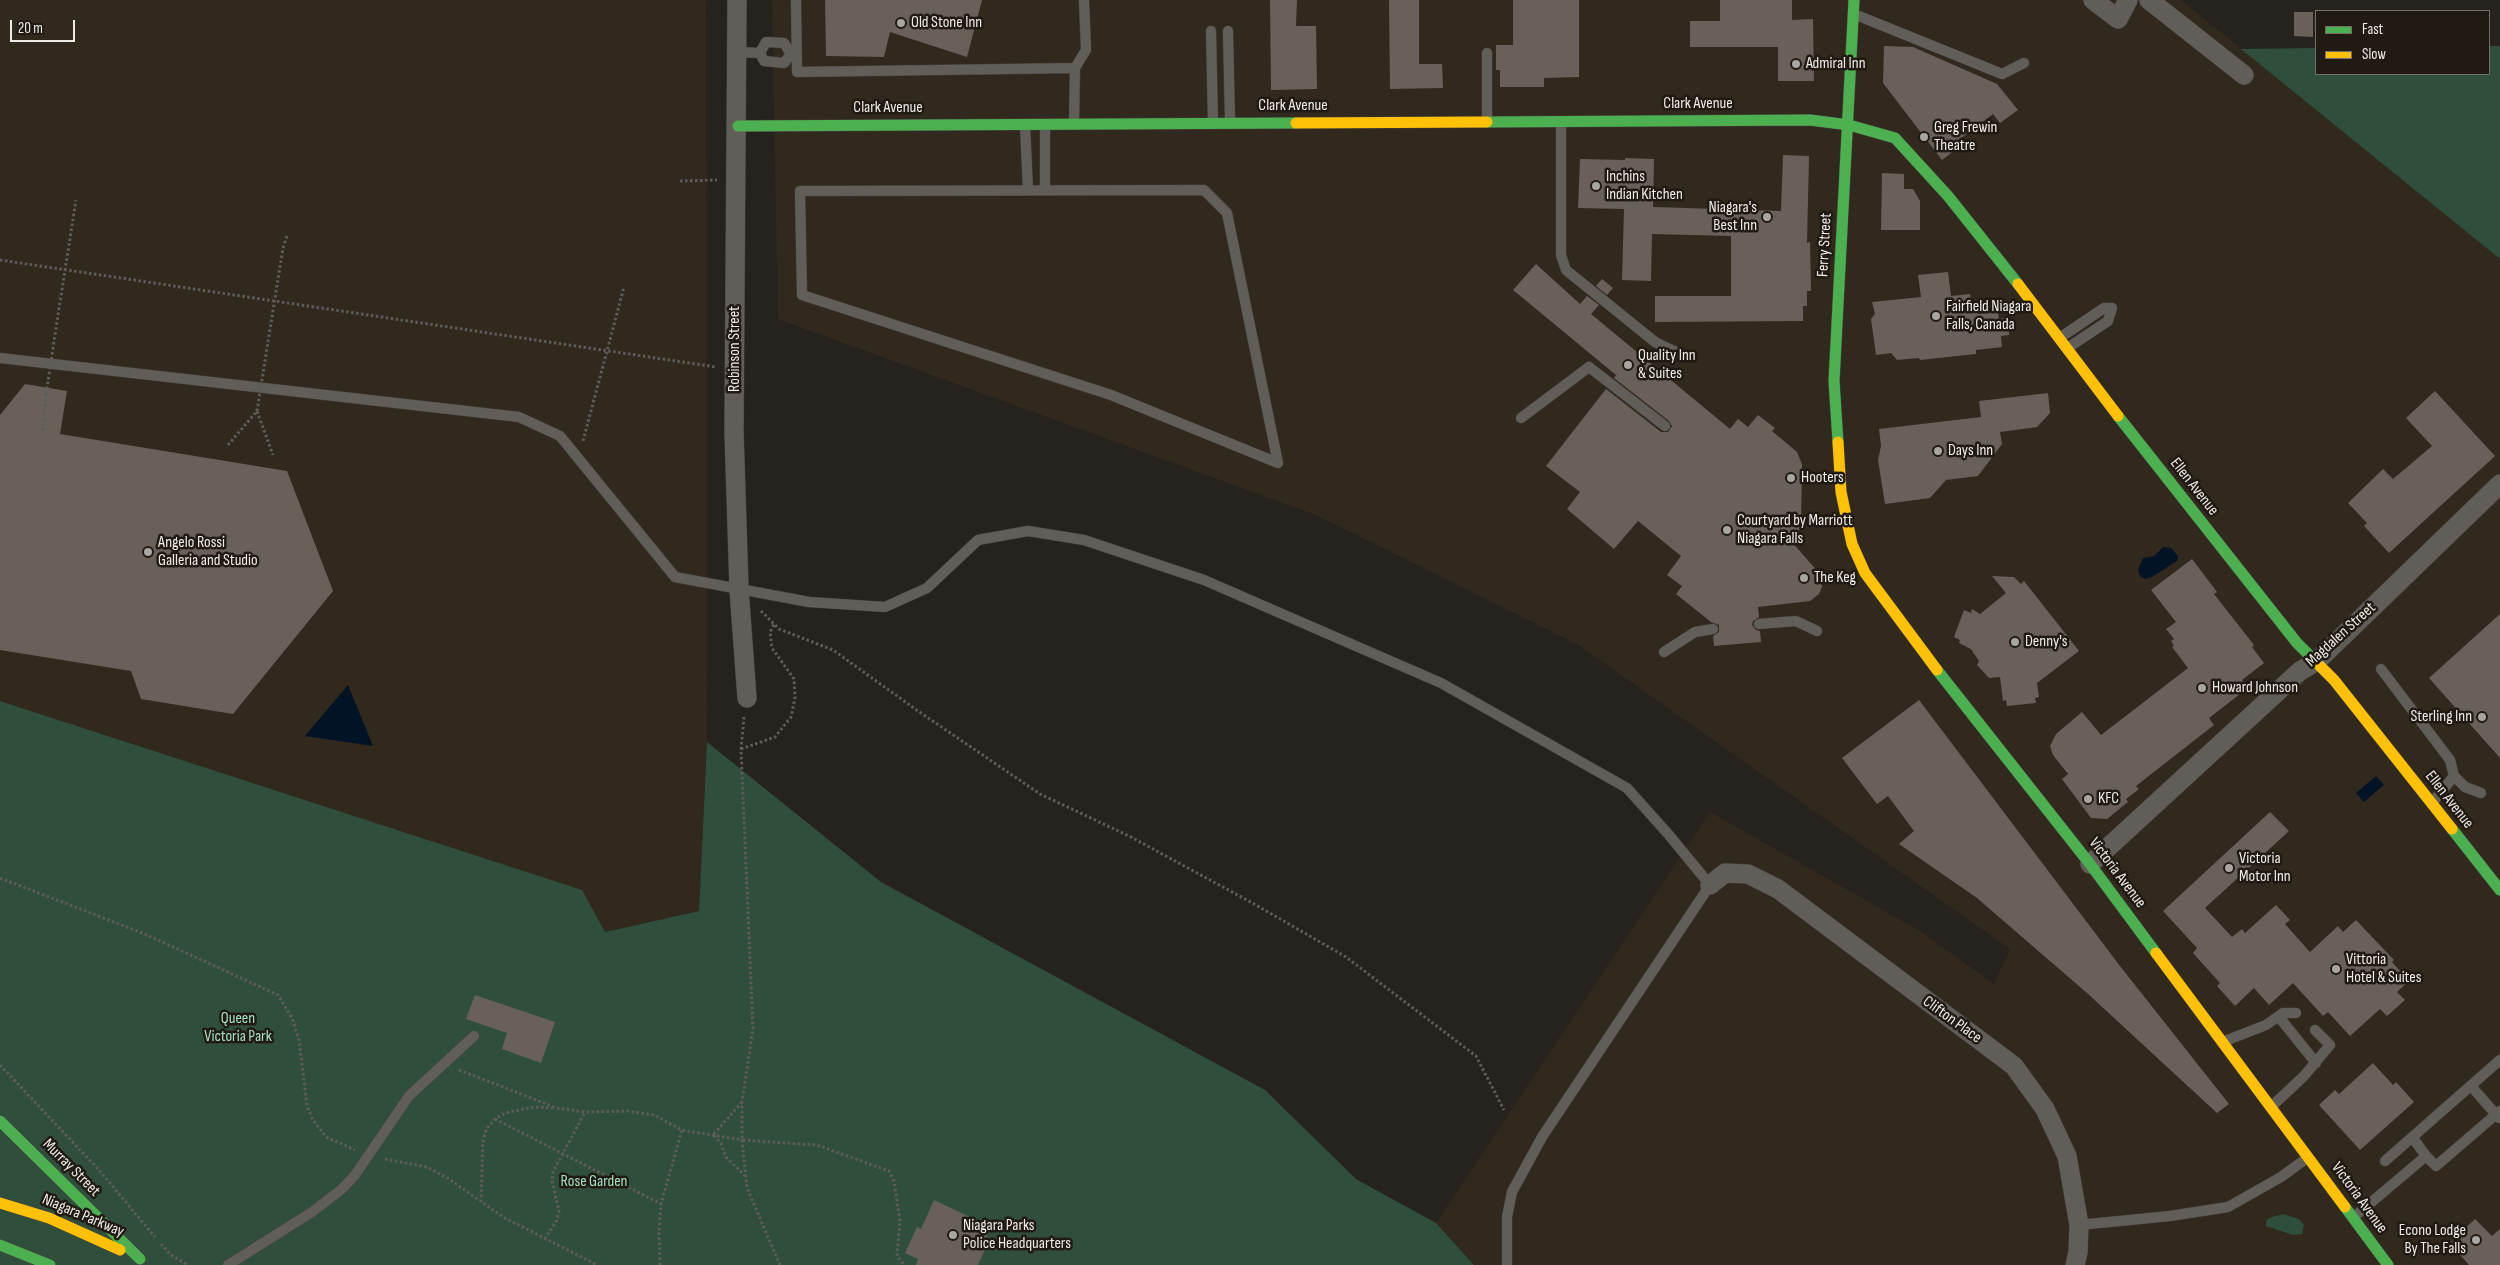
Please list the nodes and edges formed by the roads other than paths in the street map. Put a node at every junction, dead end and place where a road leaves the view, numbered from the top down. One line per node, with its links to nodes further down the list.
1 (737, 0): 11 (street, Robinson Street)
2 (796, 0): 14 (lane)
3 (1084, 0): 16 (lane)
4 (1854, 0): 8 (street, Ferry Street)
5 (2093, 0): 6 (street)
6 (2128, 0)
7 (2149, 0): 17 (street)
8 (1853, 14): 15 (lane); 25 (street, Ferry Street)
9 (1211, 31): 20 (lane)
10 (1228, 31): 21 (lane)
11 (738, 52): 12 (lane); 26 (street, Robinson Street)
12 (760, 53): 14 (lane); 14 (lane)
13 (1487, 53): 19 (lane)
14 (794, 54): 16 (lane)
15 (2024, 63)
16 (1075, 68): 24 (lane)
17 (2244, 76)
18 (1561, 121): 19 (street, Clark Avenue); 25 (street, Clark Avenue); 31 (lane)
19 (1487, 122): 21 (street, Clark Avenue)
20 (1213, 123): 21 (street, Clark Avenue); 24 (street, Clark Avenue)
21 (1230, 123)
22 (1025, 124): 23 (street, Clark Avenue); 26 (street, Clark Avenue); 27 (lane)
23 (1045, 124): 24 (street, Clark Avenue); 28 (lane)
24 (1074, 124)
25 (1849, 125): 29 (street, Ellen Avenue); 36 (street, Ferry Street)
26 (738, 126): 37 (street, Robinson Street)
27 (1028, 190): 28 (lane); 28 (lane)
28 (1045, 190)
29 (2060, 337): 30 (street, Ellen Avenue); 30 (lane)
30 (2068, 348): 42 (street, Ellen Avenue)
31 (1678, 353)
32 (0, 358): 37 (lane)
33 (1521, 418): 34 (lane)
34 (1665, 426)
35 (2500, 484): 42 (street, Magdalen Street)
36 (1841, 492): 48 (street, Victoria Avenue)
37 (739, 590): 44 (street, Robinson Street); 49 (lane)
38 (1759, 624): 40 (lane)
39 (1713, 629): 41 (lane)
40 (1817, 631)
41 (1664, 652)
42 (2317, 661): 47 (street, Ellen Avenue); 48 (street, Magdalen Street)
43 (2381, 669): 45 (lane)
44 (747, 698)
45 (2454, 776): 46 (lane); 47 (lane)
46 (2481, 792)
47 (2431, 804): 50 (street, Ellen Avenue)
48 (2090, 864): 55 (street, Victoria Avenue)
49 (1710, 885): 68 (street, Clifton Place); 73 (lane)
50 (2500, 890)
51 (2296, 1013): 52 (lane)
52 (2279, 1017): 55 (lane); 57 (lane)
53 (2315, 1030): 57 (lane)
54 (474, 1036): 72 (lane)
55 (2223, 1042): 59 (street, Victoria Avenue)
56 (2500, 1060): 58 (lane)
57 (2316, 1063): 59 (lane)
58 (2471, 1086): 60 (lane); 62 (lane)
59 (2271, 1106): 63 (street, Victoria Avenue)
60 (2499, 1115): 64 (lane)
61 (0, 1121): 70 (street, Murray Street)
62 (2413, 1138): 64 (lane); 65 (lane)
63 (2309, 1156): 67 (street, Victoria Avenue); 68 (lane)
64 (2426, 1156): 67 (lane)
65 (2385, 1161)
66 (0, 1203): 70 (street, Niagara Parkway)
67 (2353, 1217): 75 (street, Victoria Avenue)
68 (2079, 1225): 74 (street, Clifton Place)
69 (0, 1245): 71 (street)
70 (145, 1262)
71 (50, 1265)
72 (228, 1265)
73 (1507, 1265)
74 (2075, 1265)
75 (2388, 1265)

